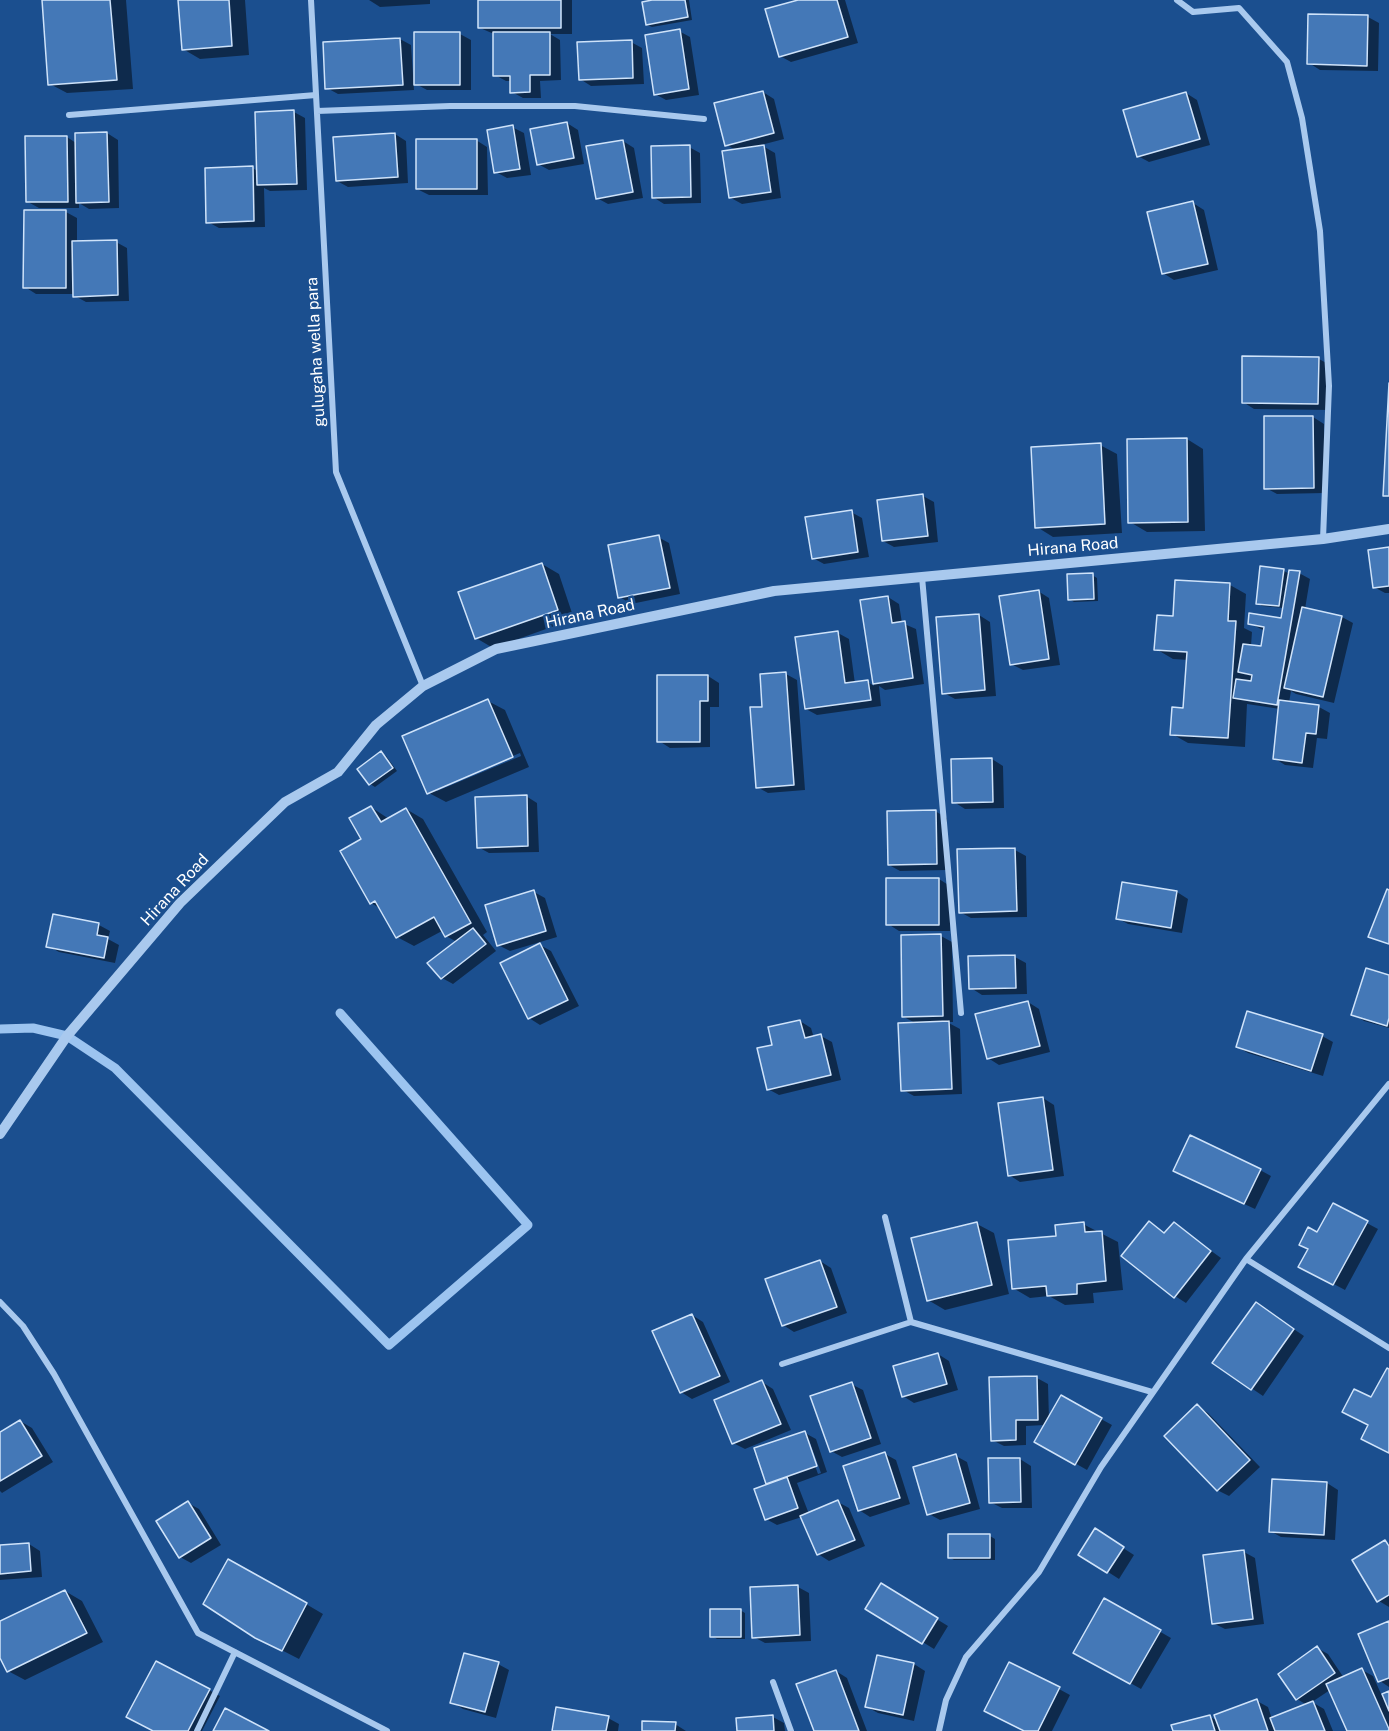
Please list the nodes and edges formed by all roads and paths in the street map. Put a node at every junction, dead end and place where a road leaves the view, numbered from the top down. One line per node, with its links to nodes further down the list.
1 (311, 0): 3 (street, gulugaha wella para)
2 (1177, 0): 8 (street)
3 (316, 95): 4 (street, gulugaha wella para); 5 (street)
4 (317, 111): 6 (street); 10 (street, gulugaha wella para)
5 (69, 115)
6 (704, 119)
7 (1389, 529): 8 (street, Hirana Road)
8 (1323, 539): 9 (street, Hirana Road)
9 (922, 576): 10 (street, Hirana Road); 11 (street)
10 (423, 686): 13 (street, Hirana Road)
11 (961, 1013)
12 (1389, 1084): 15 (street)
13 (0, 1134)
14 (885, 1217): 17 (street)
15 (1246, 1259): 18 (street); 20 (street)
16 (0, 1302): 21 (street)
17 (911, 1322): 19 (street); 20 (street)
18 (1389, 1348)
19 (782, 1364)
20 (1152, 1392): 26 (street)
21 (235, 1652): 23 (street); 24 (street)
22 (773, 1682): 25 (street)
23 (197, 1731)
24 (387, 1731)
25 (791, 1731)
26 (939, 1731)

